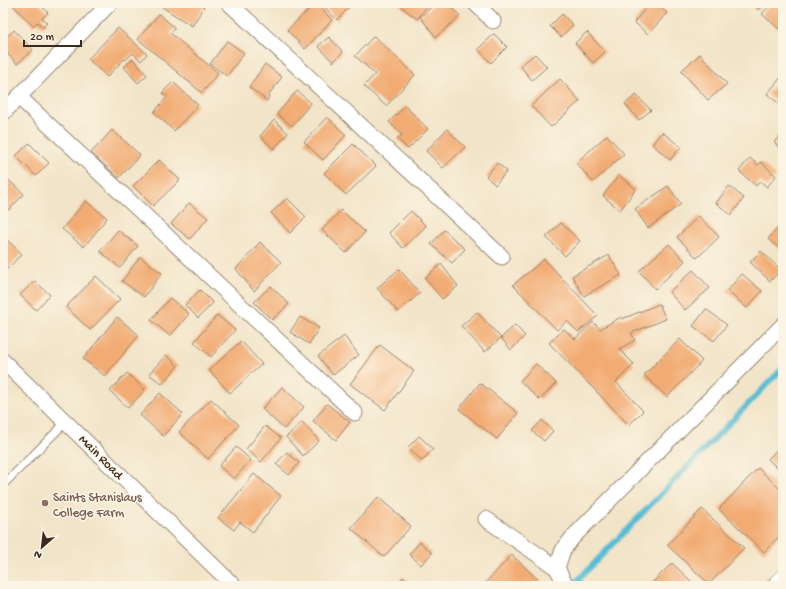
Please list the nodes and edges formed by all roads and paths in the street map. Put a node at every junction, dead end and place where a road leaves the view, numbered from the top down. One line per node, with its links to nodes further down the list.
1 (110, 3): 5 (street)
2 (229, 3): 7 (street)
3 (475, 3): 4 (street)
4 (493, 21)
5 (19, 97): 6 (street); 10 (street)
6 (3, 113)
7 (502, 257)
8 (783, 325): 15 (street)
9 (3, 361): 11 (street, Main Road)
10 (355, 413)
11 (67, 421): 12 (lane); 16 (street, Main Road)
12 (3, 485)
13 (486, 519): 15 (street)
14 (783, 577): 17 (street)
15 (562, 579)
16 (234, 586)
17 (774, 586)

